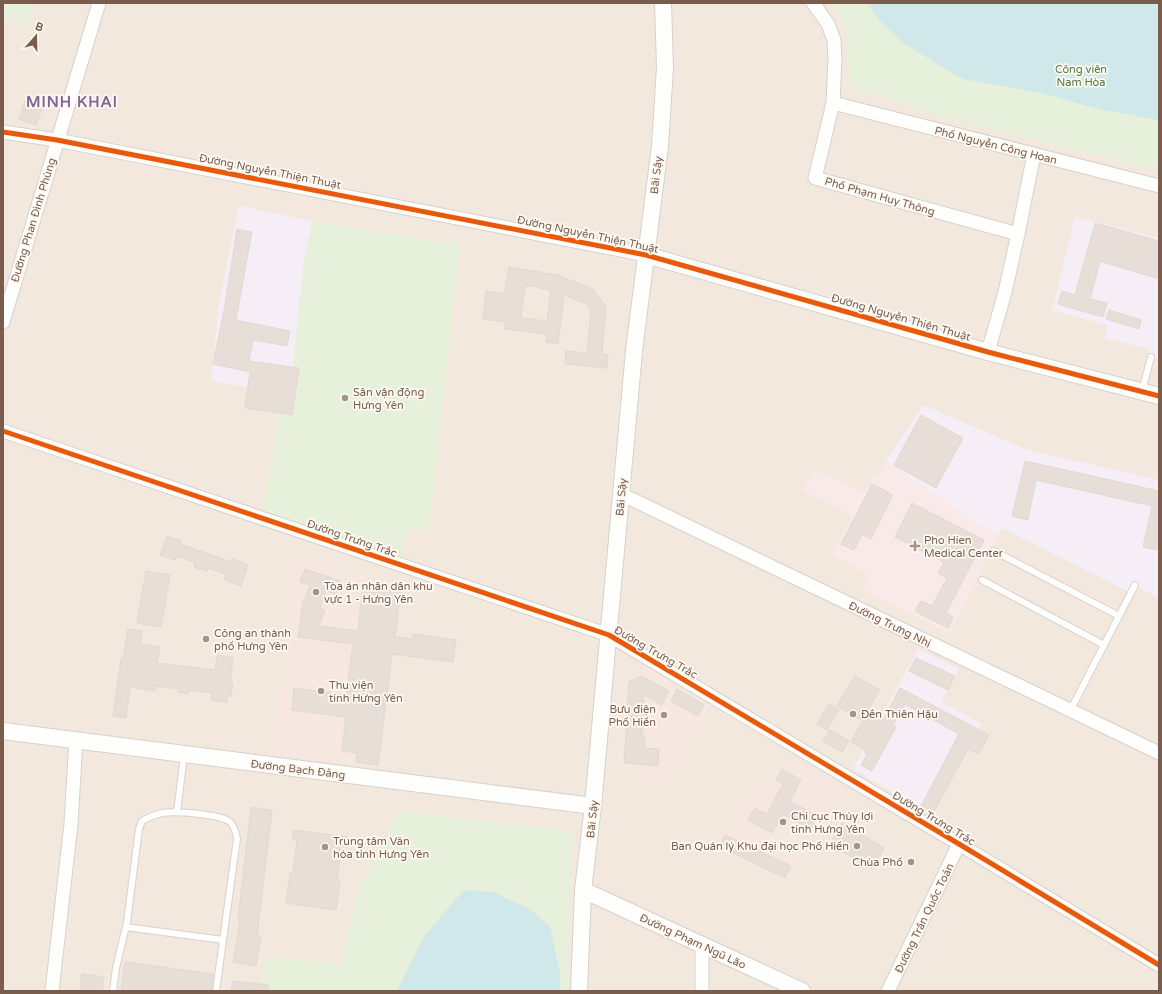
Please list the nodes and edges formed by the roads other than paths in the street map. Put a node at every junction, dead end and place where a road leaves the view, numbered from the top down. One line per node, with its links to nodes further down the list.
1 (99, 3): 6 (street, Đường Phan Đình Phùng)
2 (663, 3): 10 (street, Bãi Sậy)
3 (813, 3): 4 (street)
4 (832, 103): 7 (street, Phố Nguyễn Công Hoan); 9 (street, Phố Phạm Huy Thông)
5 (3, 132): 6 (street, Đường Nguyễn Thiện Thuật)
6 (57, 140): 10 (street, Đường Nguyễn Thiện Thuật); 11 (street, Đường Phan Đình Phùng)
7 (1034, 154): 8 (street, Phố Nguyễn Công Hoan); 9 (street)
8 (1159, 186)
9 (1018, 234): 12 (street)
10 (646, 255): 12 (street, Đường Nguyễn Thiện Thuật); 17 (street, Bãi Sậy)
11 (3, 322)
12 (988, 352): 14 (street, Đường Nguyễn Thiện Thuật)
13 (1151, 357): 14 (lane)
14 (1142, 391): 15 (street, Đường Nguyễn Thiện Thuật)
15 (1159, 396)
16 (3, 431): 22 (street, Đường Trưng Trắc)
17 (621, 494): 22 (street, Bãi Sậy); 24 (street, Đường Trưng Nhị)
18 (994, 551): 21 (lane)
19 (982, 580): 23 (lane)
20 (1135, 585): 21 (lane)
21 (1119, 616): 23 (lane)
22 (609, 635): 29 (street, Bãi Sậy); 31 (street, Đường Trưng Trắc)
23 (1104, 645): 24 (lane)
24 (1070, 710): 27 (street, Đường Trưng Nhị)
25 (3, 731): 26 (street, Đường Bạch Đằng)
26 (76, 740): 28 (street, Đường Bạch Đằng); 37 (street)
27 (1159, 753)
28 (184, 754): 29 (street, Đường Bạch Đằng); 30 (lane)
29 (594, 806): 32 (street, Bãi Sậy)
30 (177, 812): 33 (lane); 34 (lane)
31 (959, 844): 36 (street, Đường Trưng Trắc); 43 (street, Đường Trần Quốc Toản)
32 (583, 890): 35 (street, Đường Phạm Ngũ Lão); 40 (street, Bãi Sậy)
33 (126, 927): 34 (lane); 38 (lane)
34 (223, 940): 39 (lane)
35 (702, 945): 41 (street); 42 (street, Đường Phạm Ngũ Lão)
36 (1159, 965)
37 (52, 991)
38 (113, 991)
39 (216, 991)
40 (579, 991)
41 (702, 991)
42 (802, 991)
43 (888, 991)

